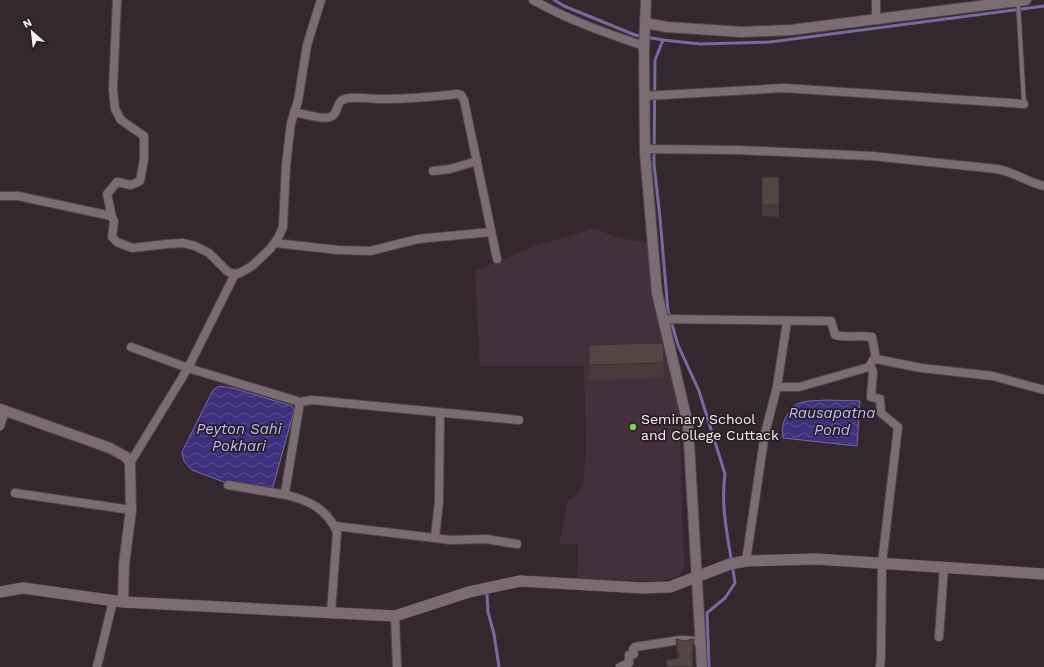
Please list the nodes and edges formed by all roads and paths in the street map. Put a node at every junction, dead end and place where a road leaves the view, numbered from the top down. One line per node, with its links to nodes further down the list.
1 (117, 0): 18 (street)
2 (322, 0): 12 (street)
3 (533, 0): 9 (street)
4 (646, 0): 8 (street)
5 (876, 0): 7 (street)
6 (1022, 0): 7 (street); 11 (lane)
7 (876, 18): 8 (street)
8 (645, 24): 9 (street)
9 (644, 44): 10 (street)
10 (644, 96): 11 (street); 13 (street)
11 (1024, 104)
12 (294, 112): 14 (street); 20 (street)
13 (645, 149): 16 (street); 23 (street)
14 (477, 161): 15 (street); 19 (street)
15 (433, 171)
16 (1044, 186)
17 (0, 196): 18 (street)
18 (112, 217): 22 (street)
19 (491, 232): 20 (street); 21 (street)
20 (275, 243): 22 (street)
21 (497, 259)
22 (235, 274): 28 (street)
23 (663, 319): 24 (street); 48 (street)
24 (787, 321): 26 (street); 29 (street)
25 (131, 346): 28 (street)
26 (876, 359): 27 (street); 30 (street)
27 (868, 367): 29 (street); 45 (street)
28 (188, 368): 31 (street); 36 (street)
29 (777, 388): 44 (street)
30 (1044, 390)
31 (300, 402): 33 (street); 39 (street)
32 (2, 410): 35 (street); 36 (street)
33 (440, 413): 34 (street); 42 (street)
34 (519, 420)
35 (0, 426)
36 (130, 463): 40 (street)
37 (228, 485): 39 (street)
38 (15, 493): 40 (street)
39 (287, 495): 41 (street)
40 (131, 510): 50 (street)
41 (335, 526): 42 (street); 51 (street)
42 (435, 538): 43 (street)
43 (518, 544)
44 (738, 563): 45 (main road); 48 (main road)
45 (882, 563): 46 (main road); 59 (street)
46 (944, 567): 47 (main road); 53 (street)
47 (1044, 574)
48 (697, 577): 52 (main road); 54 (street)
49 (0, 592): 50 (main road)
50 (118, 602): 51 (main road); 55 (street)
51 (331, 613): 52 (main road)
52 (395, 616): 56 (street)
53 (939, 637)
54 (701, 641): 57 (street); 58 (street)
55 (96, 667)
56 (397, 667)
57 (620, 667)
58 (702, 667)
59 (880, 667)

